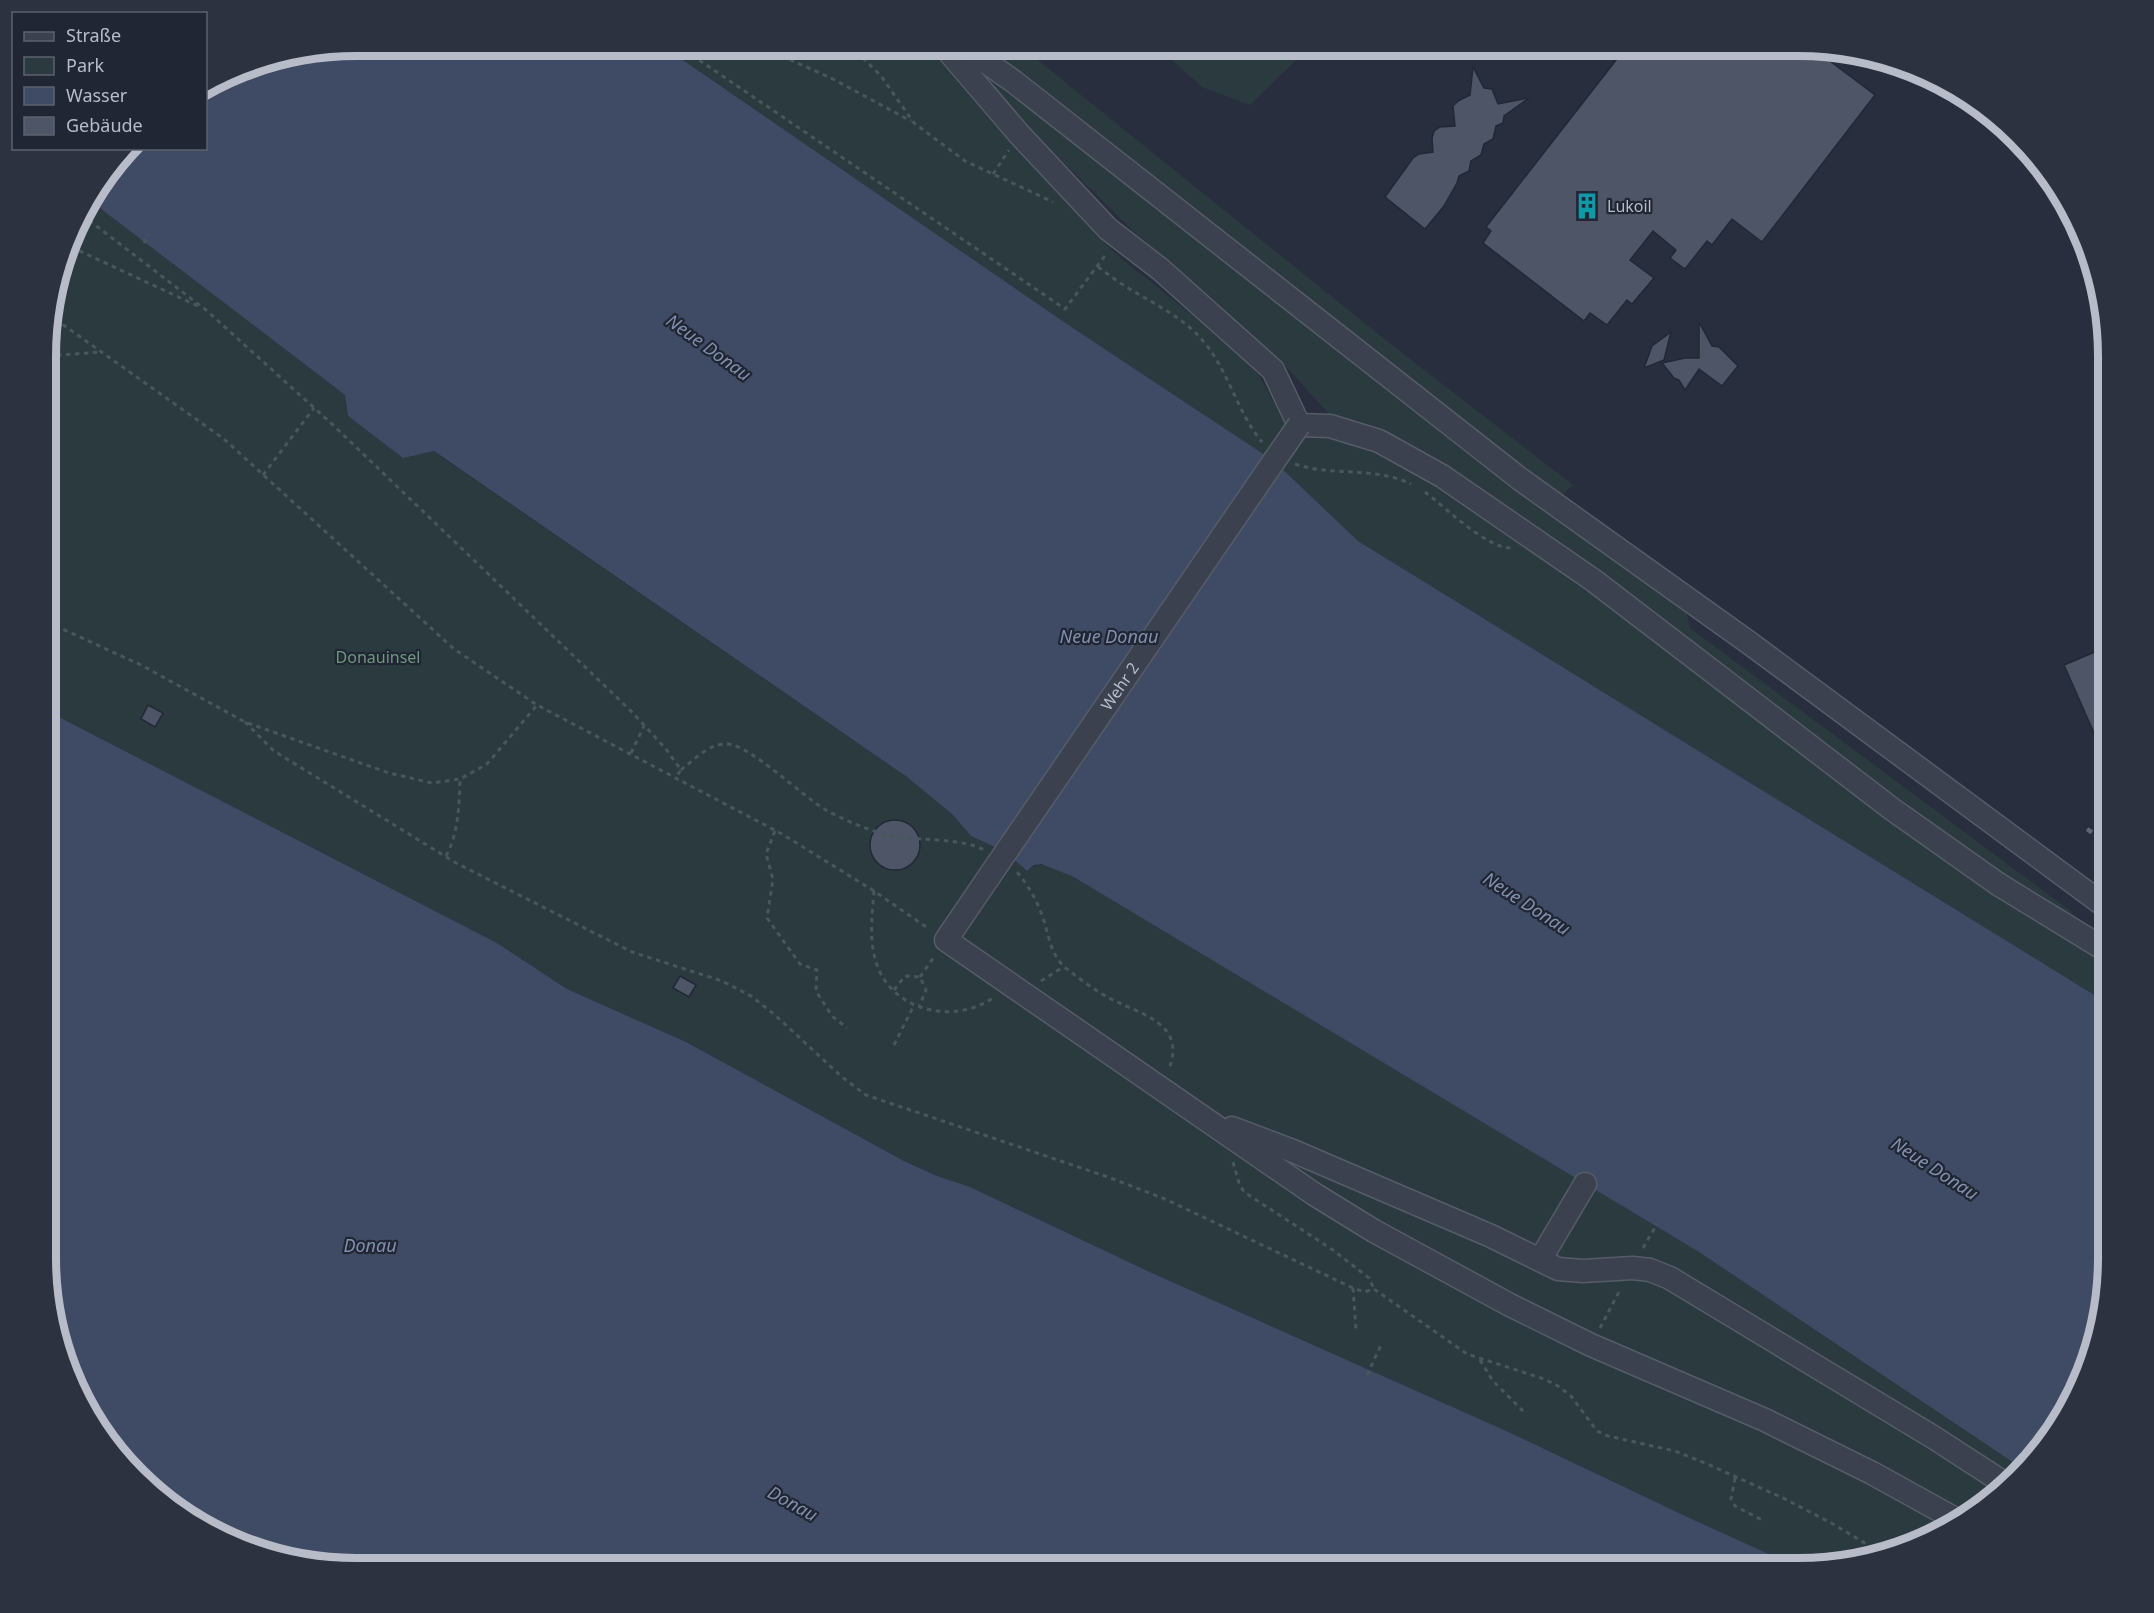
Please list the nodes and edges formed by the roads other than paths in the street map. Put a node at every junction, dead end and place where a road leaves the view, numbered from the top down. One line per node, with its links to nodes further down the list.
1 (952, 56): 3 (lane)
2 (976, 56): 4 (lane)
3 (1299, 425): 5 (lane); 6 (lane, Wehr 2, bridge)
4 (2098, 901)
5 (2098, 945)
6 (1222, 1130): 8 (lane); 10 (lane)
7 (1585, 1184): 8 (lane)
8 (1540, 1260): 9 (lane)
9 (1999, 1480)
10 (1950, 1516)

